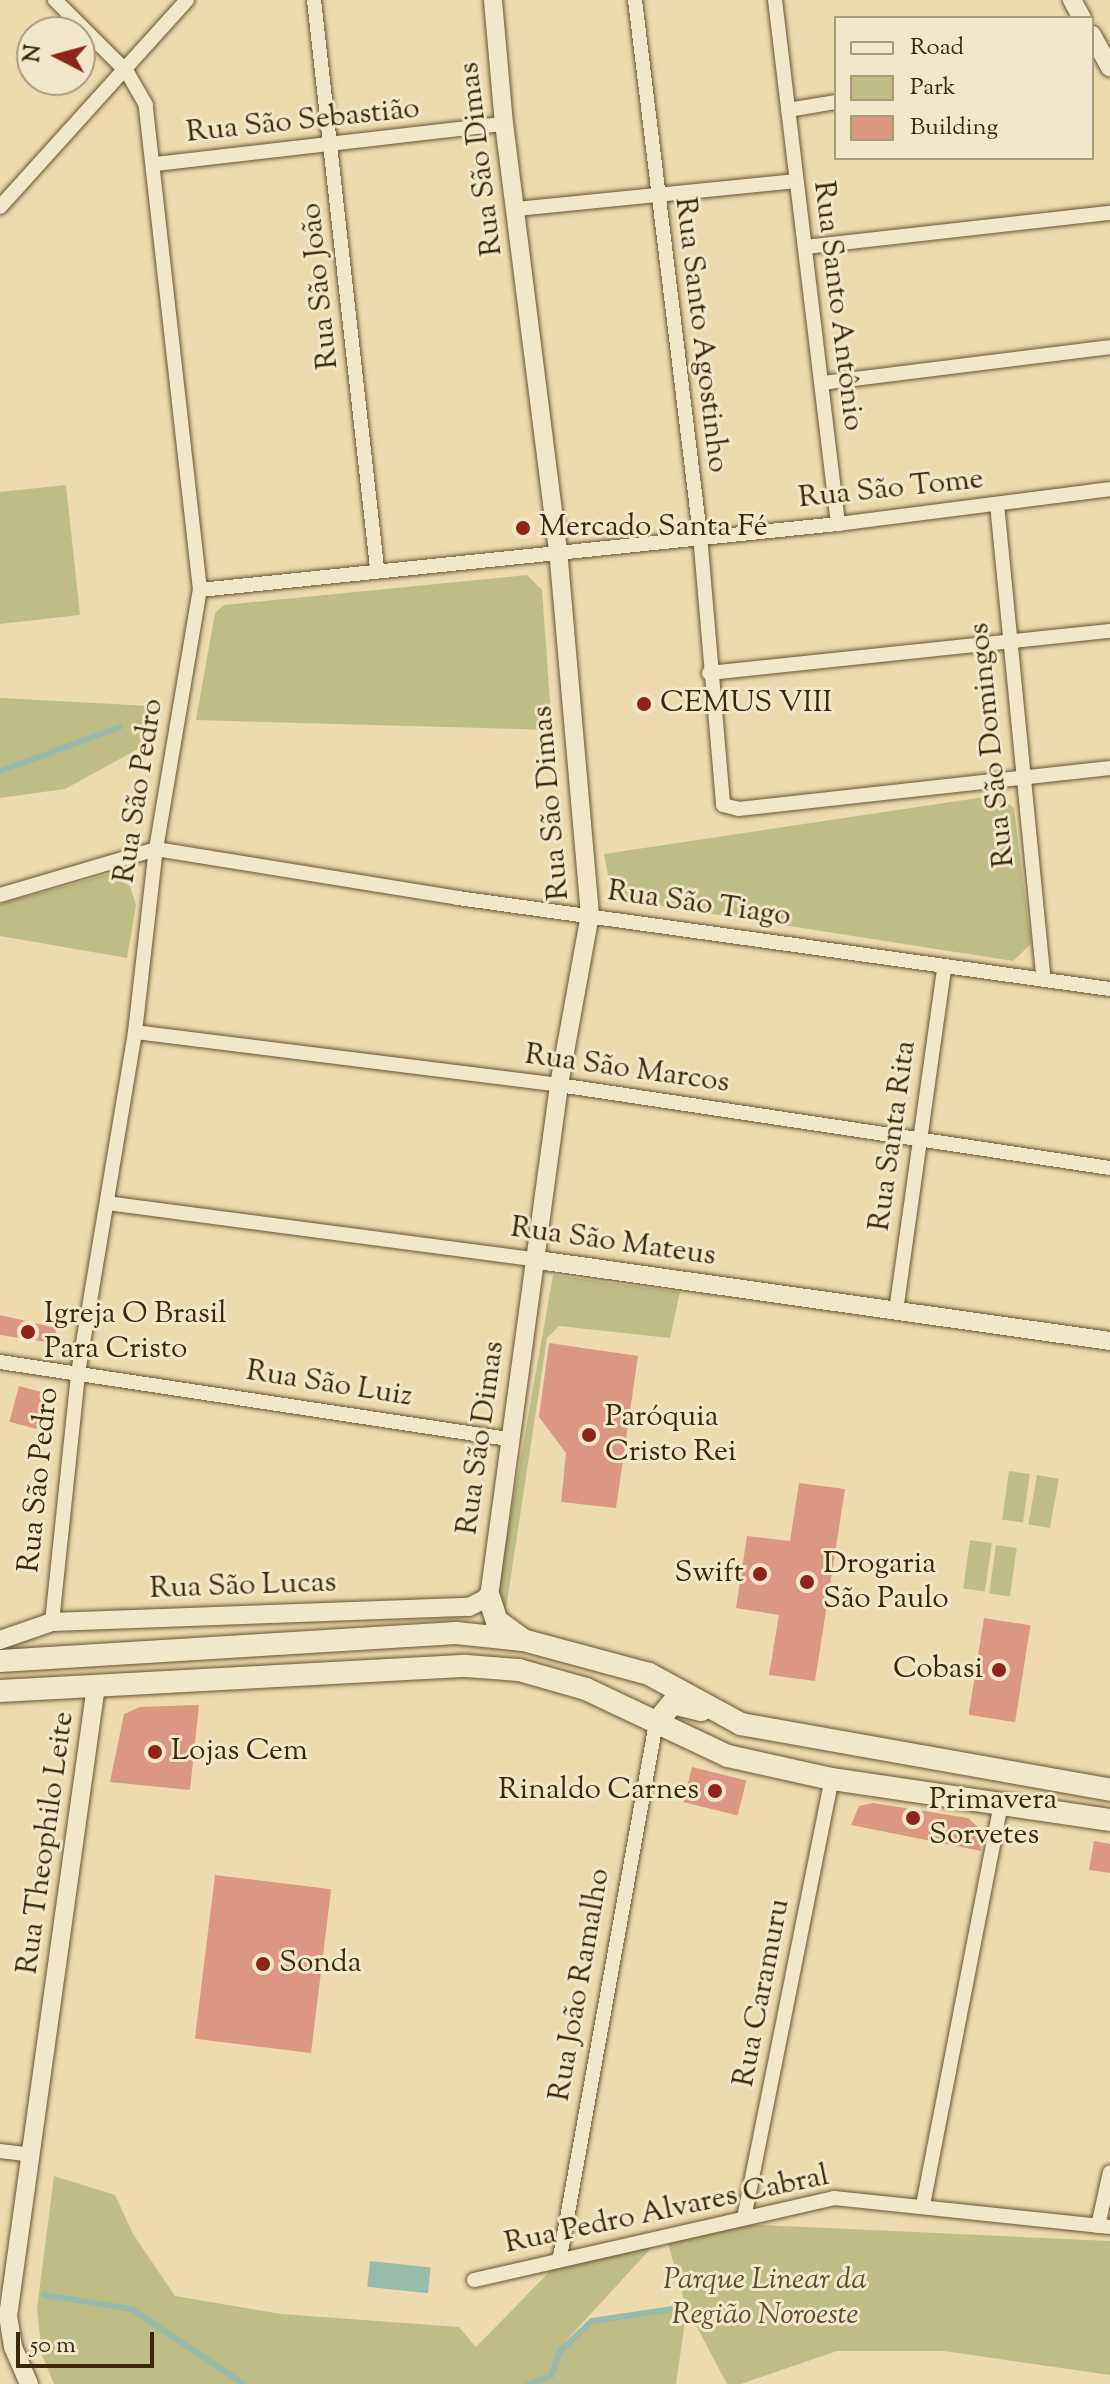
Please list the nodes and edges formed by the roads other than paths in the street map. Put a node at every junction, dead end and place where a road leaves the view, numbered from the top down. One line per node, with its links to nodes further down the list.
1 (55, 0): 9 (street, Rua São Pedro)
2 (187, 0): 9 (street)
3 (314, 0): 13 (street, Rua São João)
4 (493, 0): 12 (street, Rua São Dimas)
5 (635, 0): 16 (street, Rua Santo Agostinho)
6 (775, 0): 11 (street, Rua Santo Antônio)
7 (1094, 40): 8 (street)
8 (1103, 64)
9 (127, 72): 14 (street, Rua São Pedro); 17 (street)
10 (834, 102): 11 (street)
11 (788, 110): 15 (street, Rua Santo Antônio)
12 (504, 124): 13 (street, Rua São Sebastião); 18 (street, Rua São Dimas)
13 (332, 147): 14 (street, Rua São Sebastião); 28 (street, Rua São João)
14 (156, 164): 29 (street, Rua São Pedro)
15 (795, 181): 16 (street); 20 (street, Rua Santo Antônio)
16 (656, 193): 18 (street); 26 (street, Rua Santo Agostinho)
17 (0, 207)
18 (516, 209): 27 (street, Rua São Dimas)
19 (1110, 213): 20 (street)
20 (805, 247): 22 (street, Rua Santo Antônio)
21 (1110, 347): 22 (street)
22 (822, 383): 25 (street, Rua Santo Antônio)
23 (1110, 489): 24 (street, Rua São Tome)
24 (997, 504): 25 (street, Rua São Tome); 31 (street, Rua São Domingos)
25 (838, 524): 26 (street, Rua São Tome)
26 (700, 535): 27 (street, Rua São Tome); 32 (street, Rua Santo Agostinho)
27 (558, 551): 28 (street, Rua São Tome); 37 (street, Rua São Dimas)
28 (377, 568): 29 (street, Rua São Tome)
29 (200, 590): 35 (street, Rua São Pedro)
30 (1110, 631): 31 (street)
31 (1007, 643): 32 (street); 34 (street, Rua São Domingos)
32 (709, 673): 34 (street, Rua Santo Agostinho)
33 (1110, 768): 34 (street)
34 (1022, 777): 39 (street, Rua São Domingos)
35 (156, 849): 36 (street, Rua São Tiago); 37 (street, Rua São Tiago); 41 (street, Rua São Pedro)
36 (0, 895)
37 (590, 915): 38 (street, Rua São Tiago); 42 (street, Rua São Dimas)
38 (944, 968): 39 (street, Rua São Tiago); 43 (street, Rua Santa Rita)
39 (1044, 980): 40 (street, Rua São Tiago)
40 (1110, 989)
41 (135, 1032): 42 (street, Rua São Marcos); 45 (street, Rua São Pedro)
42 (559, 1085): 43 (street, Rua São Marcos); 46 (street, Rua São Dimas)
43 (919, 1140): 44 (street, Rua São Marcos); 47 (street, Rua Santa Rita)
44 (1110, 1168)
45 (107, 1203): 46 (street, Rua São Mateus); 50 (street, Rua São Pedro)
46 (538, 1260): 47 (street, Rua São Mateus); 51 (street, Rua São Dimas)
47 (896, 1311): 48 (street, Rua São Mateus)
48 (1110, 1341)
49 (0, 1362): 50 (street, Rua São Luiz)
50 (78, 1373): 51 (street, Rua São Luiz); 53 (street, Rua São Pedro)
51 (508, 1439): 52 (street, Rua São Dimas)
52 (489, 1597): 53 (street, Rua São Lucas); 54 (main road); 56 (main road)
53 (52, 1622): 55 (street, Rua São Lucas)
54 (459, 1633): 56 (main road); 57 (main road)
55 (0, 1640)
56 (523, 1640): 61 (main road)
57 (68, 1656): 58 (main road); 59 (main road)
58 (0, 1661)
59 (96, 1686): 60 (main road); 62 (main road); 70 (street, Rua Theophilo Leite)
60 (0, 1691)
61 (733, 1721): 62 (main road); 63 (main road)
62 (656, 1723): 64 (main road); 75 (street, Rua João Ramalho)
63 (830, 1744): 64 (main road); 66 (main road)
64 (766, 1762): 65 (main road)
65 (832, 1779): 67 (main road); 73 (street, Rua Caramuru)
66 (1110, 1790)
67 (1001, 1802): 68 (main road); 72 (street)
68 (1110, 1820)
69 (0, 2151): 70 (street)
70 (31, 2155): 77 (street, Rua Theophilo Leite)
71 (1110, 2172): 74 (street)
72 (923, 2205): 73 (street, Rua Pedro Alvares Cabral); 74 (street, Rua Pedro Alvares Cabral)
73 (744, 2218): 75 (street, Rua Pedro Alvares Cabral)
74 (1104, 2227)
75 (560, 2257): 76 (street, Rua Pedro Alvares Cabral)
76 (474, 2280)
77 (29, 2384)

